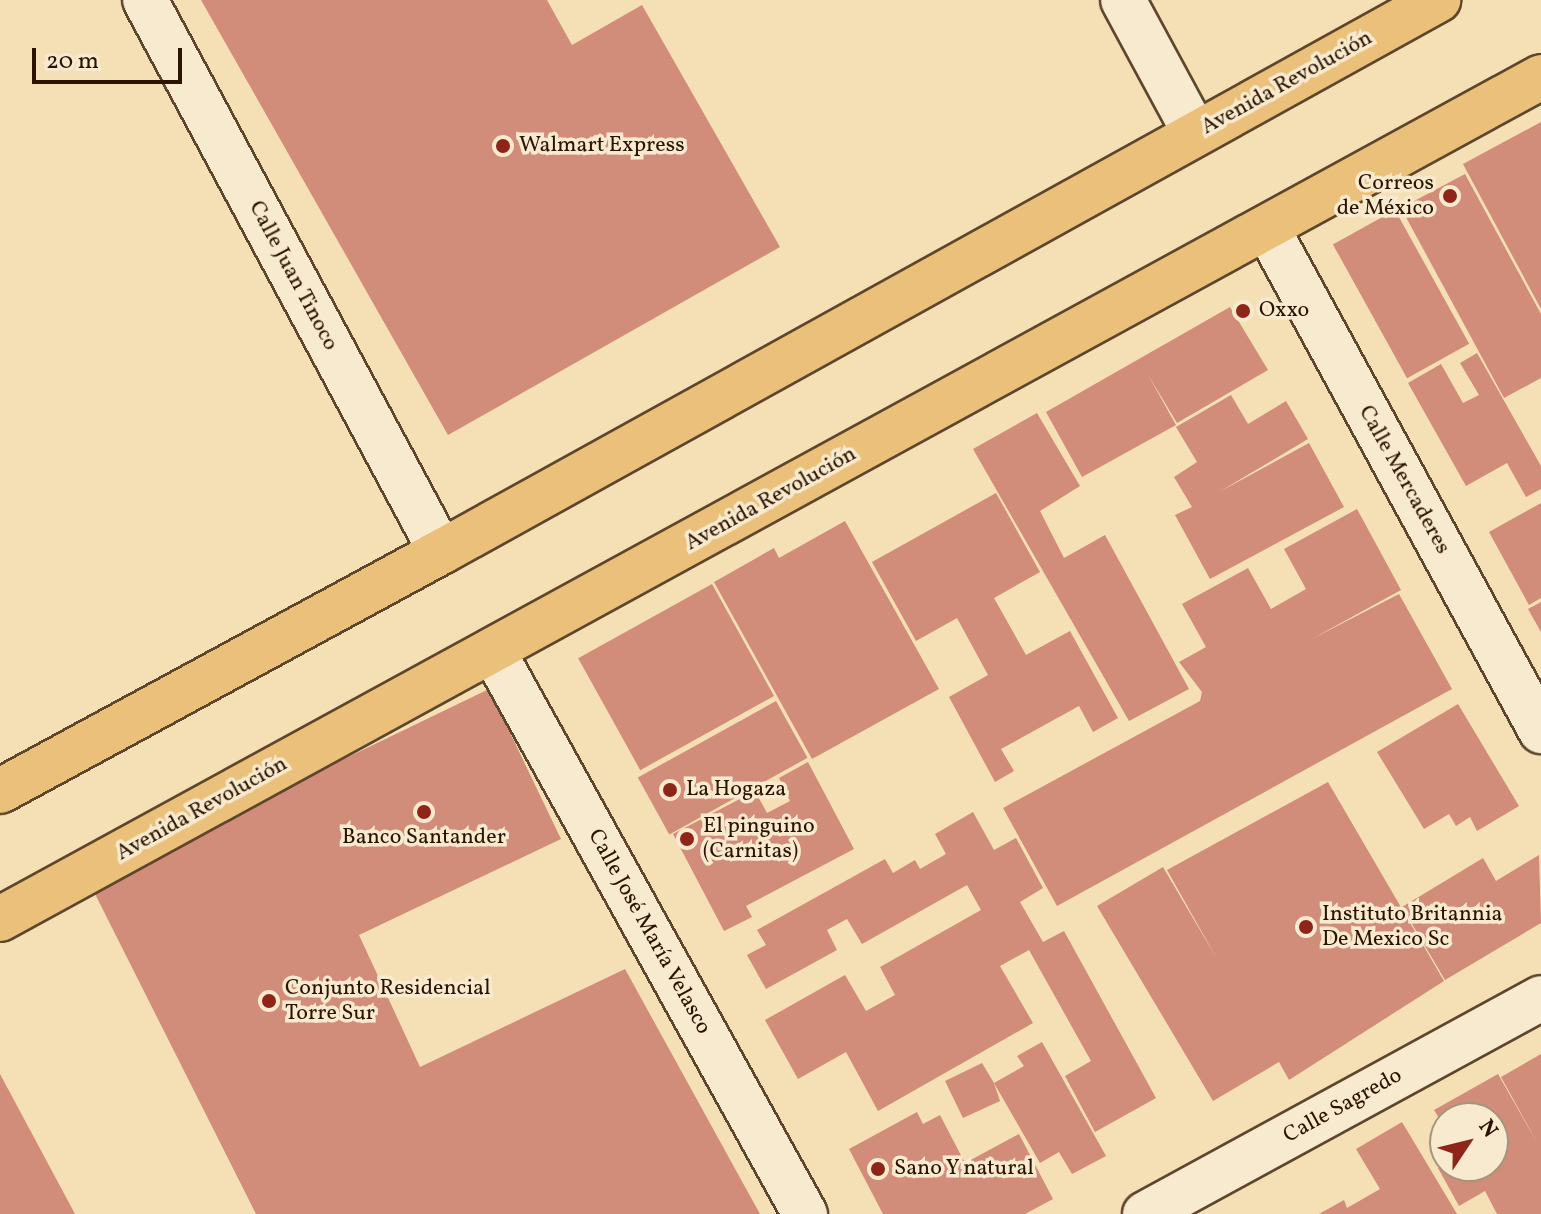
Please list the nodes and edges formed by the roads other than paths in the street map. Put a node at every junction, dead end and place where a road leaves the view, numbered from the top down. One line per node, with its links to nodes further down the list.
1 (145, 0): 7 (street, Calle Juan Tinoco)
2 (1123, 0): 5 (street)
3 (1438, 0): 5 (main road, Avenida Revolución)
4 (1541, 77): 6 (main road, Avenida Revolución)
5 (1195, 133): 7 (main road, Avenida Revolución)
6 (1267, 228): 8 (main road, Avenida Revolución); 9 (street, Calle Mercaderes)
7 (441, 552): 10 (main road, Avenida Revolución)
8 (493, 651): 11 (main road, Avenida Revolución); 13 (street, Calle José María Velasco)
9 (1541, 731)
10 (0, 791)
11 (0, 919)
12 (1541, 998): 14 (street, Calle Sagredo)
13 (805, 1214)
14 (1145, 1214)

